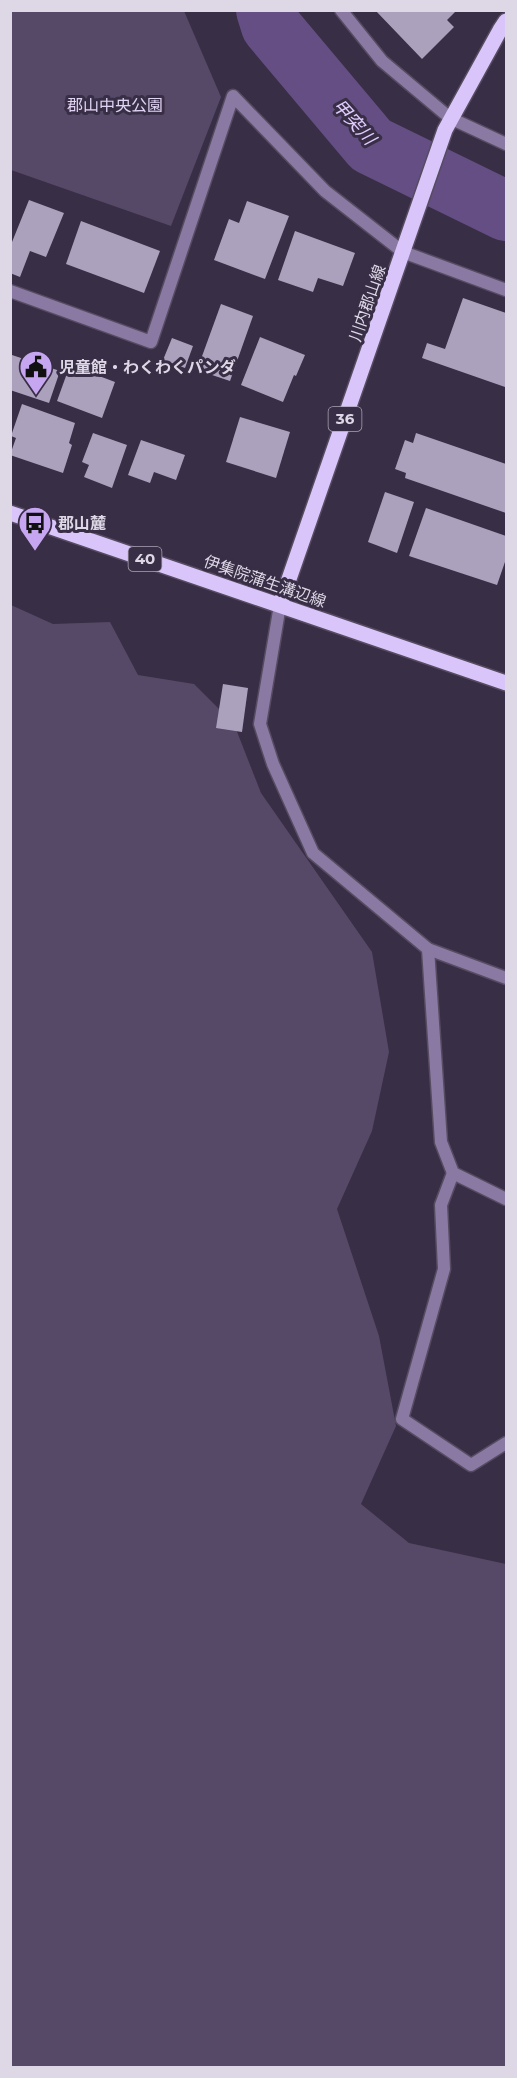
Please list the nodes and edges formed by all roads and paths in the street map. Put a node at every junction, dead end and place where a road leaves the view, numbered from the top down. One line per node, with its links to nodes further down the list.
1 (341, 10): 3 (street)
2 (507, 21): 3 (main road, 川内郡山線 / 36)
3 (447, 124): 4 (street); 5 (main road, 川内郡山線 / 36)
4 (507, 144)
5 (403, 252): 6 (street); 7 (street); 9 (main road, 川内郡山線 / 36)
6 (507, 290)
7 (10, 291)
8 (10, 513): 9 (main road, 伊集院蒲生溝辺線 / 40)
9 (280, 605): 10 (main road, 伊集院蒲生溝辺線 / 40); 11 (street)
10 (507, 683)
11 (428, 949): 12 (street); 13 (street)
12 (507, 978)
13 (453, 1173): 14 (street); 15 (street)
14 (507, 1199)
15 (507, 1443)

